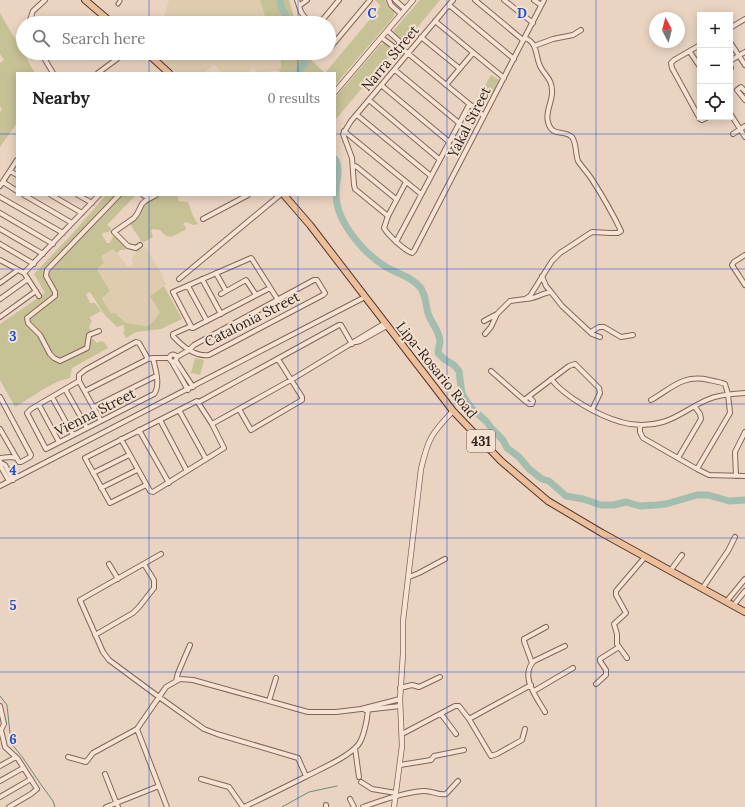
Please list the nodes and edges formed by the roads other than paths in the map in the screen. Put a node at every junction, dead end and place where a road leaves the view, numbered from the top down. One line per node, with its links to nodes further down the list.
1 (45, 0): 20 (street)
2 (84, 0): 21 (main road)
3 (297, 0): 17 (street)
4 (307, 0): 17 (street)
5 (339, 0): 23 (street)
6 (370, 0): 34 (street)
7 (389, 0): 19 (street)
8 (395, 0): 18 (street)
9 (413, 0): 18 (street)
10 (453, 0): 15 (street, Narra Street)
11 (475, 0): 33 (street)
12 (504, 0): 26 (street)
13 (534, 0): 16 (street)
14 (544, 0): 16 (street, Yakal Street)
15 (449, 5): 25 (street, Narra Street); 45 (street)
16 (541, 5): 26 (street, Yakal Street)
17 (299, 6): 22 (street)
18 (405, 9): 19 (street)
19 (401, 14): 29 (street)
20 (31, 16)
21 (103, 16)
22 (305, 16)
23 (326, 16)
24 (745, 19): 27 (street)
25 (435, 21): 31 (street, Narra Street); 43 (street)
26 (533, 22): 33 (street, Yakal Street)
27 (733, 26)
28 (581, 30): 37 (street)
29 (388, 31): 30 (street); 32 (street)
30 (393, 36): 35 (street); 36 (street)
31 (421, 37): 42 (street, Narra Street); 52 (street)
32 (382, 38): 35 (street); 60 (street)
33 (524, 39): 37 (street); 45 (street, Yakal Street)
34 (336, 41)
35 (388, 42): 36 (street)
36 (399, 46): 42 (street)
37 (534, 46): 120 (street)
38 (733, 46): 44 (street)
39 (697, 47): 40 (street)
40 (690, 52): 50 (street); 65 (street)
41 (745, 52): 44 (street)
42 (408, 53): 53 (street, Narra Street); 58 (street)
43 (473, 53): 52 (street); 57 (street)
44 (739, 55): 46 (street); 51 (street)
45 (514, 59): 57 (street, Yakal Street)
46 (733, 59)
47 (45, 60): 54 (street)
48 (116, 60): 55 (street)
49 (155, 60): 56 (main road)
50 (697, 63)
51 (745, 65)
52 (459, 68): 58 (street)
53 (395, 70): 59 (street, Narra Street); 69 (street)
54 (52, 72)
55 (99, 72)
56 (168, 72)
57 (504, 78): 67 (street, Yakal Street)
58 (446, 85): 64 (street)
59 (381, 86): 62 (street, Narra Street); 75 (street)
60 (336, 91)
61 (745, 91): 63 (street)
62 (369, 100): 66 (street, Narra Street); 76 (street)
63 (745, 100)
64 (469, 105): 67 (street); 69 (street)
65 (697, 114)
66 (357, 115): 72 (street, Narra Street); 81 (street)
67 (484, 116): 107 (street, Yakal Street)
68 (733, 118): 71 (street)
69 (459, 123): 75 (street)
70 (745, 126): 71 (street)
71 (740, 129): 73 (street); 74 (street)
72 (344, 131): 78 (street); 82 (street)
73 (733, 134)
74 (745, 137)
75 (448, 141): 76 (street)
76 (439, 159): 81 (street)
77 (16, 161): 79 (street)
78 (353, 165): 98 (street); 102 (street)
79 (10, 170): 80 (street); 83 (street)
80 (16, 174)
81 (431, 176): 85 (street)
82 (406, 182): 85 (street); 98 (street)
83 (1, 184): 84 (street)
84 (16, 191)
85 (421, 194): 107 (street)
86 (26, 196): 104 (street)
87 (54, 196): 101 (street)
88 (80, 196): 99 (street)
89 (98, 196): 99 (street)
90 (118, 196): 145 (street)
91 (145, 196): 97 (street)
92 (154, 196): 97 (street)
93 (246, 196): 103 (street)
94 (279, 196): 122 (street)
95 (285, 196): 134 (main road, Lipa-Rosario Road / 431)
96 (0, 197): 106 (street)
97 (150, 198): 110 (street)
98 (396, 199): 102 (street)
99 (92, 203): 101 (street)
100 (0, 213): 109 (street)
101 (82, 213): 104 (street)
102 (388, 216): 107 (street)
103 (203, 219)
104 (72, 223): 106 (street)
105 (0, 229): 111 (street)
106 (63, 233): 109 (street)
107 (396, 242)
108 (0, 244): 115 (street)
109 (53, 244): 111 (street)
110 (140, 245)
111 (43, 254): 115 (street)
112 (745, 255): 125 (street)
113 (0, 260): 114 (street)
114 (5, 262): 116 (street); 117 (street)
115 (34, 264): 119 (street)
116 (0, 266)
117 (18, 270): 119 (street); 124 (street)
118 (216, 273): 123 (street); 127 (street); 129 (street)
119 (24, 274): 121 (street)
120 (542, 276): 130 (street); 136 (street)
121 (28, 279): 128 (street); 135 (street)
122 (180, 279)
123 (202, 279): 126 (street); 138 (street)
124 (0, 283)
125 (745, 284)
126 (188, 286): 141 (street); 144 (street)
127 (270, 288): 132 (street); 137 (street)
128 (36, 291): 133 (street); 140 (street)
129 (226, 291): 131 (street); 132 (street)
130 (551, 292): 136 (street); 146 (street)
131 (220, 294)
132 (256, 295): 138 (street)
133 (39, 296)
134 (365, 297): 143 (main road, Lipa-Rosario Road / 431); 164 (street)
135 (0, 299)
136 (525, 299): 139 (street)
137 (278, 300): 151 (street); 151 (street, Catalonia Street)
138 (221, 314): 141 (street)
139 (497, 314): 142 (street); 147 (street)
140 (0, 317)
141 (207, 321): 144 (street)
142 (484, 321)
143 (386, 324): 150 (street); 182 (main road, Lipa-Rosario Road / 431)
144 (191, 327): 151 (street, Catalonia Street)
145 (99, 331)
146 (591, 332): 148 (street); 149 (street)
147 (485, 334)
148 (633, 335)
149 (600, 337)
150 (354, 343): 155 (street); 161 (street)
151 (189, 350): 154 (street)
152 (153, 358): 153 (street); 154 (street); 158 (street)
153 (148, 359): 159 (street); 167 (street)
154 (174, 359): 157 (street)
155 (278, 359): 161 (street); 175 (street)
156 (491, 371): 173 (street)
157 (182, 375): 162 (street); 163 (street)
158 (156, 376): 177 (street); 183 (street, Vienna Street)
159 (79, 379): 165 (street); 167 (street)
160 (551, 379): 171 (street); 181 (street); 181 (street)
161 (291, 380): 179 (street); 179 (street)
162 (190, 381): 163 (street); 164 (street)
163 (184, 384): 166 (street)
164 (193, 387): 166 (street)
165 (65, 390): 170 (street); 187 (street)
166 (188, 390): 205 (street)
167 (85, 391): 177 (street)
168 (745, 393): 169 (street)
169 (728, 394): 174 (street); 178 (street); 199 (street)
170 (52, 397): 176 (street); 191 (street)
171 (529, 397): 173 (street); 173 (street)
172 (0, 398): 195 (street)
173 (524, 400)
174 (651, 400)
175 (199, 402): 180 (street); 185 (street)
176 (38, 404): 193 (street); 193 (street, Vienna Street)
177 (94, 407): 183 (street)
178 (695, 407): 186 (street); 196 (street)
179 (239, 409): 185 (street)
180 (180, 410): 184 (street); 197 (street)
181 (592, 410): 186 (street)
182 (453, 411): 213 (main road, Lipa-Rosario Road / 431); 218 (street)
183 (101, 420): 187 (street, Vienna Street)
184 (160, 420): 189 (street); 201 (street)
185 (212, 424): 197 (street)
186 (640, 425): 196 (street)
187 (87, 428): 191 (street, Vienna Street)
188 (0, 429): 195 (street)
189 (140, 430): 192 (street); 206 (street)
190 (745, 432): 203 (street)
191 (73, 435): 193 (street, Vienna Street)
192 (120, 439): 194 (street); 202 (street)
193 (59, 442)
194 (129, 455): 200 (street); 202 (street)
195 (17, 458): 198 (street)
196 (678, 458): 199 (street)
197 (206, 459): 201 (street)
198 (0, 461): 205 (street)
199 (697, 469): 203 (street)
200 (138, 470): 207 (street); 209 (street)
201 (187, 471): 206 (street)
202 (93, 473): 209 (street)
203 (736, 476): 204 (street)
204 (745, 476)
205 (11, 480): 208 (street)
206 (168, 483): 207 (street)
207 (146, 485): 209 (street)
208 (0, 486)
209 (101, 488)
210 (735, 537): 221 (street)
211 (161, 554): 216 (street)
212 (682, 555): 217 (street)
213 (645, 557): 217 (main road, Lipa-Rosario Road / 431); 230 (street)
214 (445, 559): 218 (street)
215 (109, 564): 219 (street)
216 (144, 564): 219 (street); 227 (street)
217 (670, 571): 221 (main road, Lipa-Rosario Road / 431)
218 (408, 577): 239 (street)
219 (118, 578): 227 (street)
220 (745, 580): 223 (street)
221 (702, 589): 223 (main road, Lipa-Rosario Road / 431)
222 (745, 591): 224 (street)
223 (726, 602): 224 (main road, Lipa-Rosario Road / 431)
224 (733, 606): 225 (main road, Lipa-Rosario Road / 431)
225 (745, 612)
226 (546, 627): 232 (street)
227 (95, 635): 241 (street)
228 (190, 645): 236 (street)
229 (565, 646): 232 (street)
230 (619, 646): 231 (street); 237 (street)
231 (627, 658)
232 (532, 663): 238 (street)
233 (573, 668): 240 (street)
234 (440, 677): 239 (street)
235 (276, 678): 243 (street)
236 (176, 681): 241 (street); 243 (street)
237 (596, 684)
238 (531, 685): 240 (street); 250 (street)
239 (400, 688): 242 (street)
240 (534, 691): 247 (street)
241 (159, 697): 251 (street); 266 (street)
242 (400, 699): 245 (street); 246 (street)
243 (269, 701): 246 (street)
244 (0, 706): 249 (street)
245 (400, 706): 246 (street); 254 (street)
246 (368, 708): 257 (street)
247 (545, 712)
248 (441, 714): 250 (street); 254 (street); 255 (street)
249 (1, 717): 253 (street)
250 (469, 718): 252 (street)
251 (137, 729): 261 (street); 273 (street)
252 (525, 729)
253 (1, 734): 256 (street)
254 (402, 734): 262 (street)
255 (456, 734)
256 (5, 747): 258 (street); 260 (street)
257 (355, 748): 266 (street); 267 (street)
258 (0, 750)
259 (464, 750): 262 (street)
260 (16, 757): 263 (street); 264 (street)
261 (68, 757)
262 (400, 765): 274 (street)
263 (0, 766)
264 (23, 768): 268 (street); 270 (street)
265 (105, 774): 277 (street)
266 (306, 776): 281 (street)
267 (359, 777)
268 (31, 779): 275 (street); 278 (street)
269 (201, 779): 281 (street)
270 (0, 781)
271 (458, 781): 274 (street)
272 (361, 782): 274 (street)
273 (159, 786): 277 (street); 280 (street)
274 (396, 794): 283 (street); 284 (street)
275 (0, 797)
276 (350, 799): 282 (street)
277 (117, 805): 279 (street)
278 (9, 807)
279 (106, 807)
280 (167, 807)
281 (244, 807)
282 (354, 807)
283 (363, 807)
284 (394, 807)

